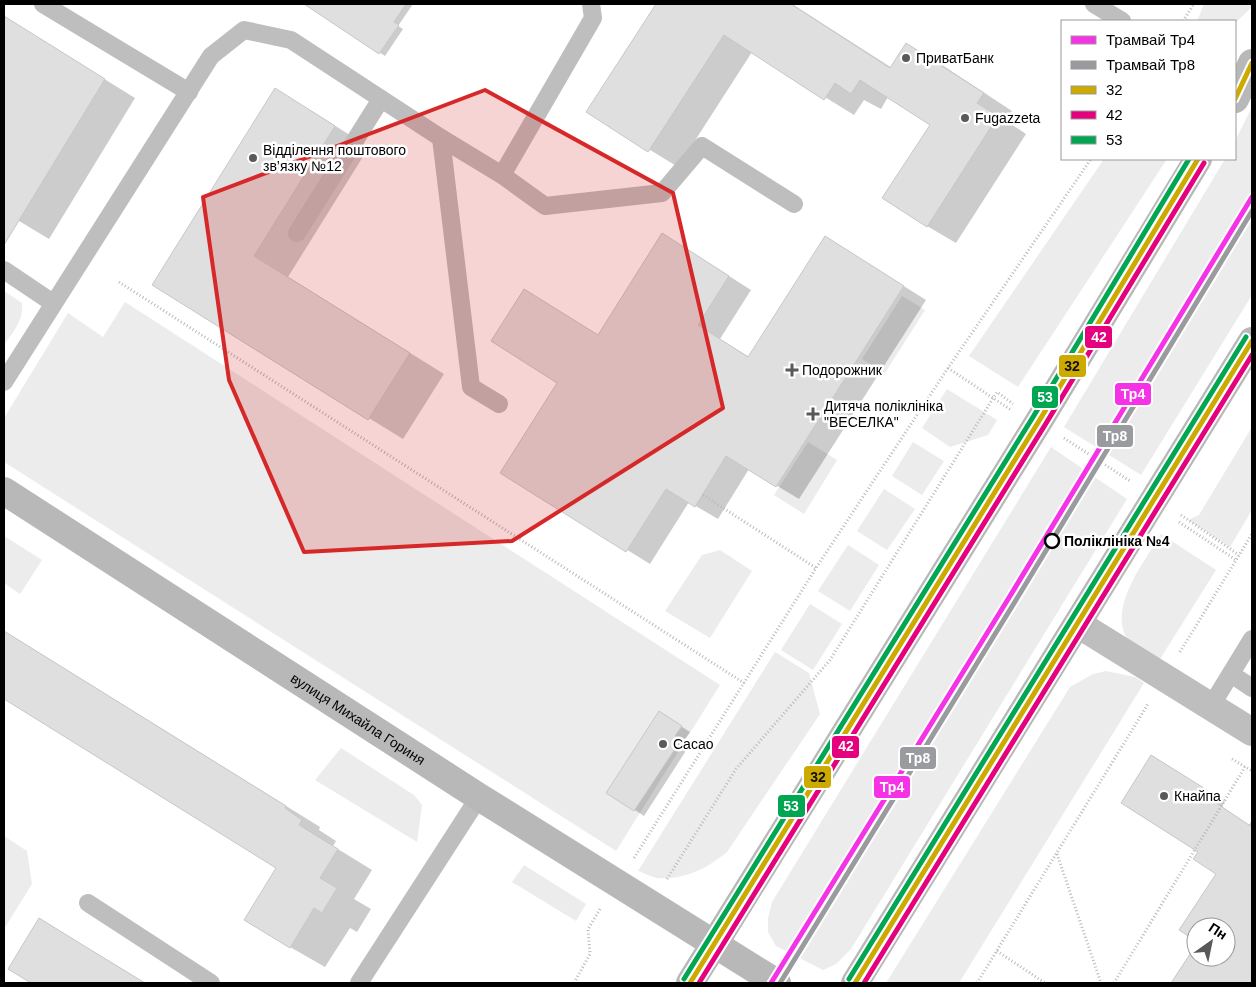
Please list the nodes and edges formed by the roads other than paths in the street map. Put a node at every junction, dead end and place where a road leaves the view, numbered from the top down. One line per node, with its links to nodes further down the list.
1 (43, 4): 6 (lane)
2 (590, 4): 11 (lane)
3 (1094, 4): 4 (lane)
4 (1120, 20)
5 (1252, 63): 7 (main road)
6 (189, 92): 8 (lane); 15 (lane)
7 (1236, 94)
8 (381, 99): 9 (lane); 13 (lane)
9 (441, 138): 11 (lane); 18 (lane)
10 (1197, 160): 28 (main road)
11 (502, 175): 12 (lane)
12 (794, 204)
13 (297, 233)
14 (4, 270): 15 (lane)
15 (53, 303): 17 (lane)
16 (1252, 341): 20 (main road)
17 (4, 382)
18 (499, 404)
19 (4, 491): 26 (main road, вулиця Михайла Гориня)
20 (1078, 624): 24 (street); 33 (main road)
21 (1252, 640): 22 (lane)
22 (1231, 674): 23 (lane); 24 (lane)
23 (1252, 688)
24 (1211, 706): 25 (street)
25 (1252, 732)
26 (479, 797): 28 (main road, вулиця Михайла Гориня); 30 (lane)
27 (88, 903): 29 (lane)
28 (715, 944): 31 (main road); 32 (main road, вулиця Михайла Гориня)
29 (211, 983)
30 (359, 983)
31 (690, 983)
32 (777, 983)
33 (855, 983)

